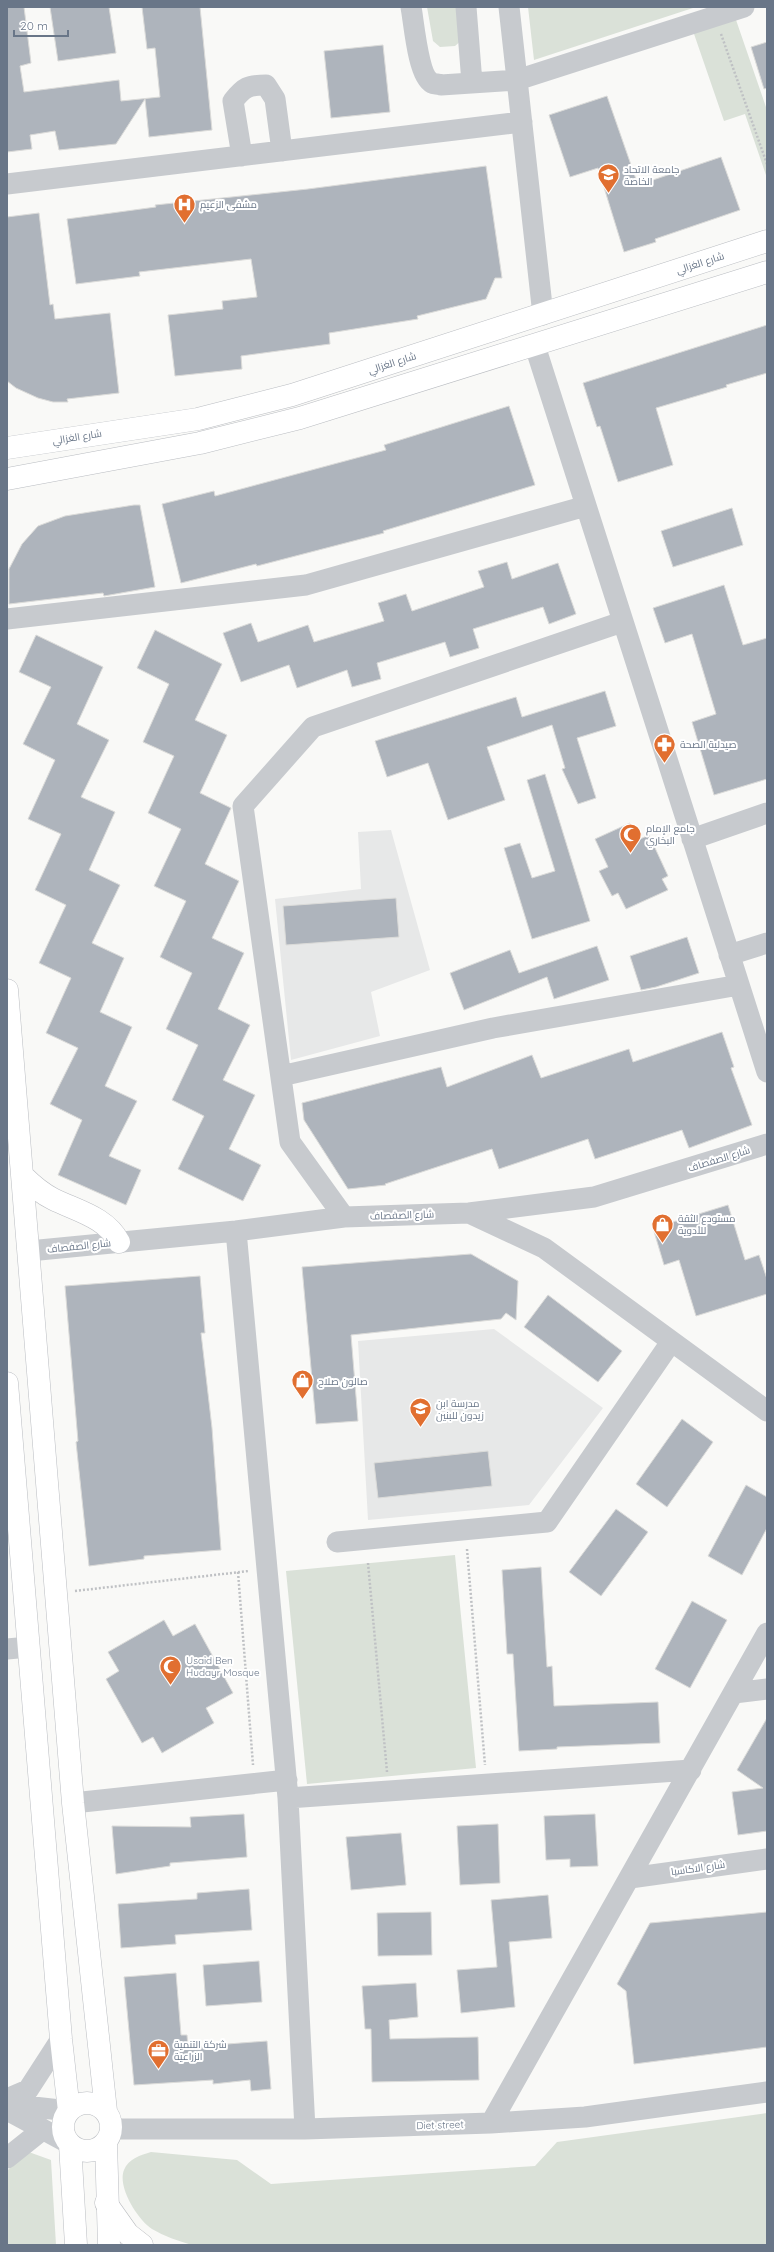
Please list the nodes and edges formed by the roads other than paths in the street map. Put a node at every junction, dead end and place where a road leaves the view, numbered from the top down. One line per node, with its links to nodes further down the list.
1 (411, 7): 6 (street)
2 (466, 7): 6 (street)
3 (509, 7): 5 (street)
4 (744, 7): 5 (street)
5 (517, 80): 6 (street); 7 (street)
6 (472, 83)
7 (522, 122): 8 (street); 13 (street)
8 (282, 151): 9 (street); 9 (street)
9 (242, 156): 10 (street)
10 (7, 184)
11 (767, 241): 13 (main road, شارع الغزالي)
12 (767, 272): 14 (main road)
13 (543, 315): 15 (main road, شارع الغزالي)
14 (535, 346): 16 (main road); 17 (street)
15 (7, 448)
16 (7, 479)
17 (586, 506): 18 (street); 19 (street)
18 (7, 619)
19 (622, 622): 21 (street); 27 (street)
20 (767, 813): 21 (street)
21 (692, 840): 23 (street)
22 (767, 943): 23 (street)
23 (729, 955): 24 (street)
24 (740, 985): 26 (street); 27 (street)
25 (7, 990): 29 (main road)
26 (767, 1072)
27 (281, 1076): 31 (street)
28 (767, 1144): 30 (street, شارع الصفصاف)
29 (23, 1176): 33 (main road); 34 (main road)
30 (469, 1213): 31 (street, شارع الصفصاف); 35 (street)
31 (344, 1217): 32 (street, شارع الصفصاف)
32 (236, 1231): 33 (street, شارع الصفصاف); 46 (street)
33 (119, 1242): 34 (street, شارع الصفصاف)
34 (29, 1251): 47 (main road)
35 (671, 1342): 37 (street); 38 (street)
36 (7, 1383): 39 (main road)
37 (767, 1411)
38 (337, 1542)
39 (15, 1560): 41 (main road)
40 (767, 1633): 44 (street)
41 (29, 1647): 42 (street); 50 (main road)
42 (7, 1649)
43 (767, 1688): 44 (street)
44 (734, 1693): 45 (street)
45 (691, 1770): 46 (street); 49 (street)
46 (288, 1789): 47 (street); 58 (street)
47 (73, 1804): 57 (main road)
48 (767, 1859): 49 (street, شارع الاكاسيا)
49 (630, 1878): 56 (street)
50 (61, 2038): 52 (street); 55 (main road)
51 (767, 2092): 56 (street, Diet street)
52 (7, 2099)
53 (7, 2104): 55 (street)
54 (7, 2110): 59 (street)
55 (69, 2111): 57 (main road); 60 (main road)
56 (491, 2124): 58 (street, Diet street)
57 (108, 2127): 58 (street, Diet street); 60 (main road); 62 (main road)
58 (305, 2129)
59 (42, 2130): 60 (street); 61 (street)
60 (70, 2144): 63 (main road)
61 (7, 2158)
62 (106, 2203): 64 (main road); 65 (main road)
63 (76, 2245)
64 (109, 2245)
65 (142, 2245)

